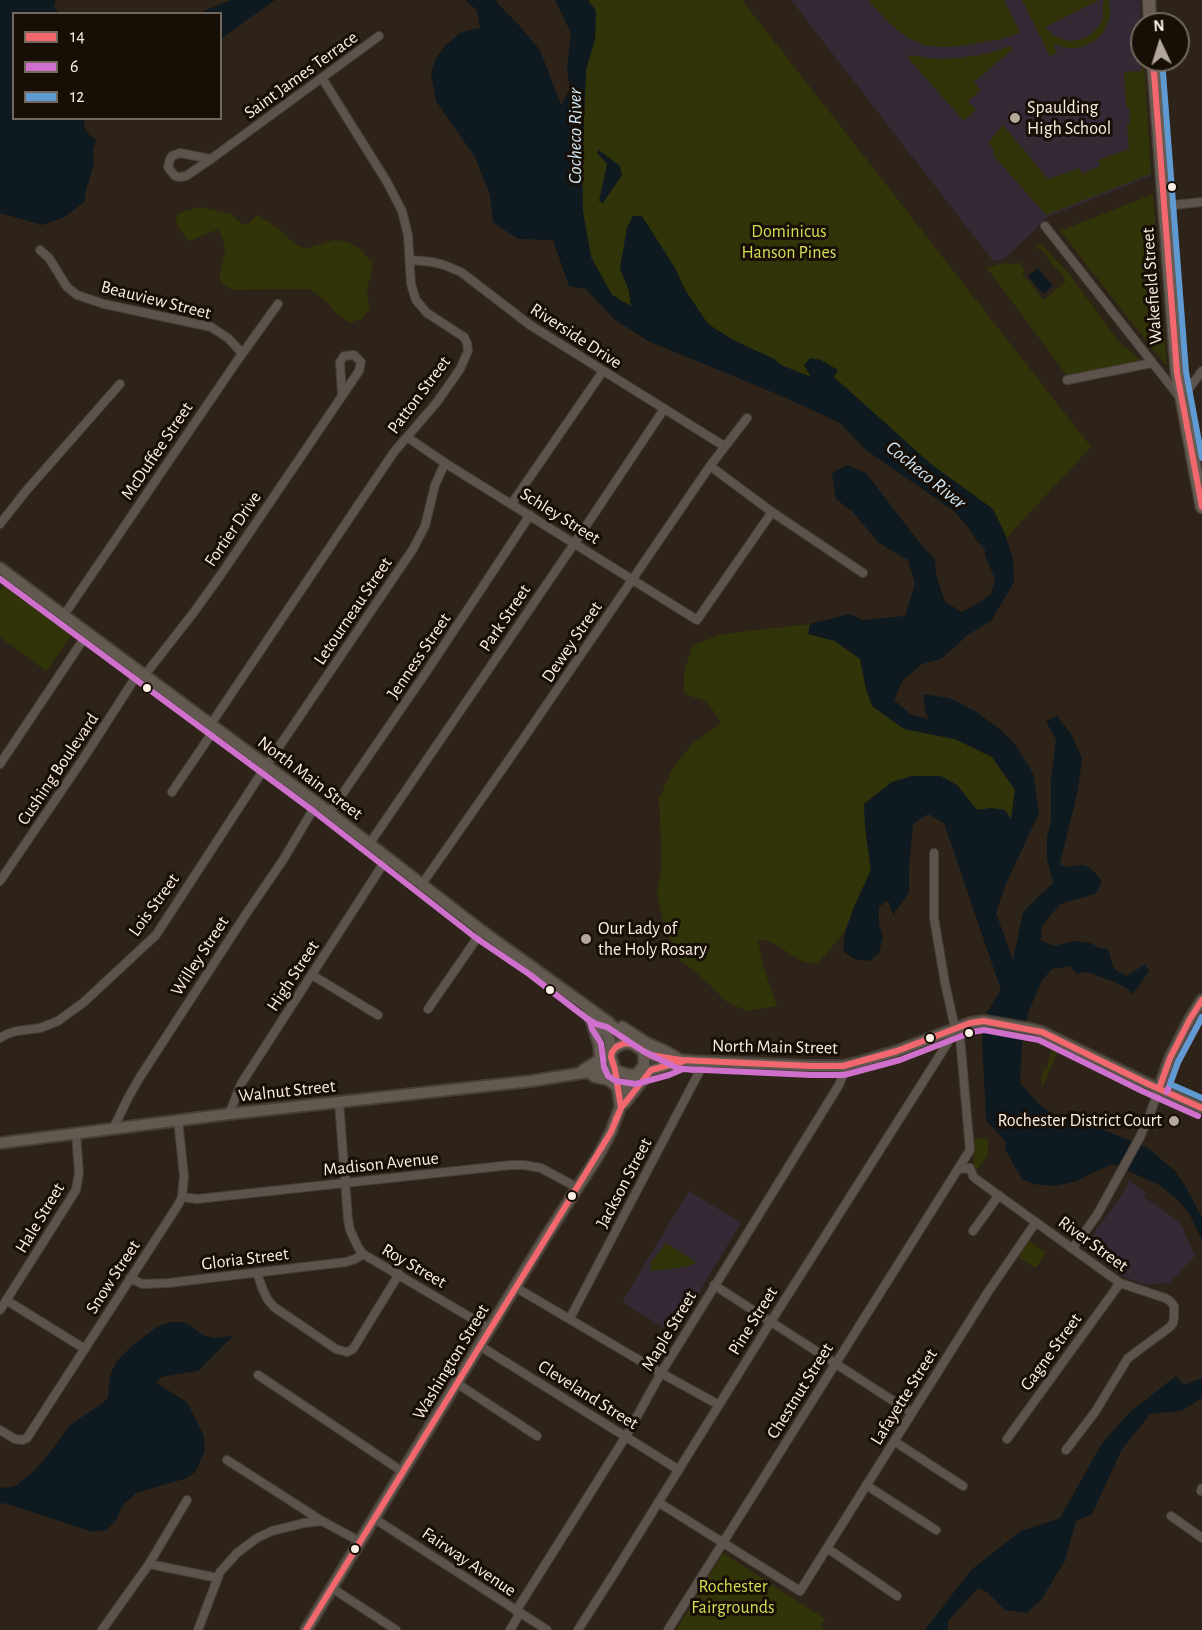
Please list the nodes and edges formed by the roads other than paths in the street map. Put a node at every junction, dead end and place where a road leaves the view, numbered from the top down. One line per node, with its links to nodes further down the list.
1 (379, 36): 3 (street, Saint James Terrace)
2 (1154, 72): 6 (main road, Wakefield Street)
3 (322, 78): 4 (street, Saint James Terrace); 9 (street, Patton Street)
4 (211, 159): 4 (street, Saint James Terrace)
5 (1202, 202): 6 (street)
6 (1164, 206): 18 (main road, Wakefield Street)
7 (1045, 226): 12 (street)
8 (40, 250): 11 (street, Beauview Street)
9 (411, 260): 13 (street, Riverside Drive); 21 (street, Patton Street)
10 (278, 304): 11 (street, McDuffee Street)
11 (242, 353): 34 (street, McDuffee Street)
12 (1152, 363): 15 (street); 18 (street)
13 (603, 371): 19 (street, Riverside Drive); 25 (street)
14 (1202, 371): 18 (street)
15 (1067, 380)
16 (120, 384): 29 (street)
17 (342, 394): 17 (street, Fortier Drive); 36 (street, Fortier Drive)
18 (1181, 399): 26 (main road, Wakefield Street)
19 (664, 409): 22 (street, Riverside Drive); 30 (street, Park Street)
20 (747, 418): 22 (street, Dewey Street)
21 (407, 437): 23 (street, Schley Street); 37 (street, Patton Street)
22 (724, 446): 24 (street, Dewey Street)
23 (445, 463): 25 (street, Schley Street); 39 (street, Letourneau Street)
24 (710, 466): 27 (street); 33 (street, Dewey Street)
25 (512, 503): 28 (street, Schley Street)
26 (1202, 507)
27 (772, 512): 32 (street); 33 (street, Schley Street)
28 (530, 515): 30 (street, Schley Street); 42 (street, Jenness Street)
29 (0, 524)
30 (574, 544): 33 (street, Schley Street); 43 (street, Park Street)
31 (0, 568): 34 (main road, North Main Street)
32 (863, 573)
33 (632, 579): 47 (street, Dewey Street)
34 (64, 615): 35 (main road, North Main Street)
35 (87, 634): 36 (main road, North Main Street); 38 (street)
36 (142, 674): 37 (main road, North Main Street); 46 (street, Cushing Boulevard)
37 (214, 726): 39 (main road, North Main Street); 40 (street, Patton Street)
38 (0, 764)
39 (266, 766): 41 (main road, North Main Street); 56 (street, Lois Street)
40 (172, 792)
41 (317, 803): 42 (main road, North Main Street); 75 (street, Willey Street)
42 (330, 812): 43 (main road, North Main Street)
43 (370, 843): 45 (main road, North Main Street)
44 (934, 853): 55 (street)
45 (387, 858): 47 (main road, North Main Street); 49 (street, High Street)
46 (0, 881)
47 (422, 884): 48 (main road, North Main Street)
48 (482, 931): 51 (main road, North Main Street); 52 (street)
49 (312, 975): 53 (street); 73 (street, High Street)
50 (1202, 1000): 69 (main road)
51 (586, 1007): 54 (main road, North Main Street); 60 (main road)
52 (428, 1009)
53 (378, 1015)
54 (599, 1016): 57 (main road, North Main Street); 59 (main road); 61 (main road, North Main Street)
55 (957, 1027): 63 (main road, North Main Street); 69 (main road, North Main Street); 78 (street); 98 (street, Pine Street)
56 (0, 1038)
57 (632, 1044): 58 (main road); 59 (main road)
58 (642, 1050): 61 (main road, North Main Street); 67 (main road)
59 (612, 1052): 60 (main road, Walnut Street); 64 (main road)
60 (600, 1058): 66 (main road, Walnut Street)
61 (681, 1060): 62 (main road, North Main Street); 65 (main road, North Main Street)
62 (705, 1061): 63 (main road, North Main Street); 97 (street, Jackson Street)
63 (843, 1066): 93 (street, Maple Street)
64 (615, 1070): 66 (main road, Walnut Street); 67 (main road); 68 (main road)
65 (651, 1070): 67 (main road, North Main Street); 71 (main road)
66 (583, 1073): 68 (main road); 70 (main road, Walnut Street)
67 (635, 1075): 71 (main road, Washington Street)
68 (617, 1087): 71 (main road)
69 (1159, 1089): 72 (main road, North Main Street); 87 (street)
70 (339, 1102): 73 (main road, Walnut Street); 81 (street, Roy Street)
71 (621, 1108): 82 (main road, Washington Street)
72 (1202, 1108)
73 (229, 1114): 74 (main road, Walnut Street)
74 (178, 1120): 75 (main road, Walnut Street); 84 (street)
75 (113, 1129): 76 (main road, Walnut Street)
76 (76, 1133): 77 (main road, Walnut Street); 95 (street, Hale Street)
77 (0, 1143)
78 (970, 1150): 79 (street); 80 (street)
79 (958, 1168): 80 (street); 102 (street, Chestnut Street)
80 (970, 1168): 83 (street, River Street)
81 (345, 1183): 82 (street, Madison Avenue); 84 (street, Madison Avenue); 88 (street, Roy Street)
82 (578, 1188): 94 (main road, Washington Street)
83 (999, 1195): 85 (street, River Street); 86 (street)
84 (182, 1197): 91 (street, Snow Street)
85 (1036, 1222): 87 (street, River Street); 107 (street, Lafayette Street)
86 (973, 1231)
87 (1073, 1248): 92 (street, River Street)
88 (363, 1254): 89 (street, Gloria Street); 90 (street, Roy Street)
89 (257, 1273): 90 (street); 91 (street, Gloria Street)
90 (399, 1274): 99 (street, Roy Street)
91 (130, 1278): 101 (street, Snow Street)
92 (1120, 1283): 111 (street, Gagne Street); 113 (street, River Street)
93 (714, 1286): 98 (street); 103 (street, Maple Street)
94 (516, 1287): 97 (street); 99 (main road, Washington Street)
95 (6, 1300): 96 (street, Hale Street); 101 (street)
96 (0, 1310)
97 (570, 1318): 103 (street)
98 (770, 1323): 102 (street); 106 (street, Pine Street)
99 (490, 1329): 100 (main road, Washington Street)
100 (480, 1346): 105 (main road, Washington Street); 110 (street, Cleveland Street)
101 (85, 1349): 108 (street, Snow Street)
102 (835, 1364): 107 (street); 127 (street, Chestnut Street)
103 (661, 1373): 106 (street); 110 (street, Maple Street)
104 (258, 1375): 116 (street)
105 (458, 1384): 109 (street); 116 (main road, Washington Street)
106 (718, 1406): 115 (street, Pine Street)
107 (912, 1413): 112 (street, Lafayette Street)
108 (0, 1430)
109 (537, 1436)
110 (626, 1436): 115 (street, Cleveland Street); 133 (street, Maple Street)
111 (1007, 1439)
112 (894, 1441): 117 (street, Lafayette Street); 118 (street)
113 (1066, 1450)
114 (227, 1460): 123 (street)
115 (679, 1470): 120 (street, Pine Street)
116 (403, 1472): 122 (main road, Washington Street)
117 (866, 1485): 124 (street); 128 (street, Lafayette Street)
118 (963, 1486)
119 (187, 1500): 129 (street)
120 (658, 1502): 127 (street); 140 (street, Pine Street)
121 (1171, 1516): 125 (street)
122 (375, 1519): 126 (main road, Washington Street); 133 (street, Fairway Avenue)
123 (322, 1521): 126 (street); 130 (street)
124 (936, 1530)
125 (1202, 1538)
126 (361, 1542): 131 (main road, Washington Street)
127 (724, 1542): 128 (street, Lafayette Street); 141 (street, Chestnut Street)
128 (827, 1548): 132 (street)
129 (149, 1564): 130 (street); 134 (street)
130 (218, 1578): 135 (street)
131 (332, 1588): 136 (main road, Washington Street); 137 (street)
132 (897, 1596)
133 (518, 1612): 138 (street, Maple Street); 139 (street, Fairway Avenue)
134 (102, 1630)
135 (198, 1630)
136 (306, 1630)
137 (396, 1630)
138 (510, 1630)
139 (547, 1630)
140 (578, 1630)
141 (668, 1630)

